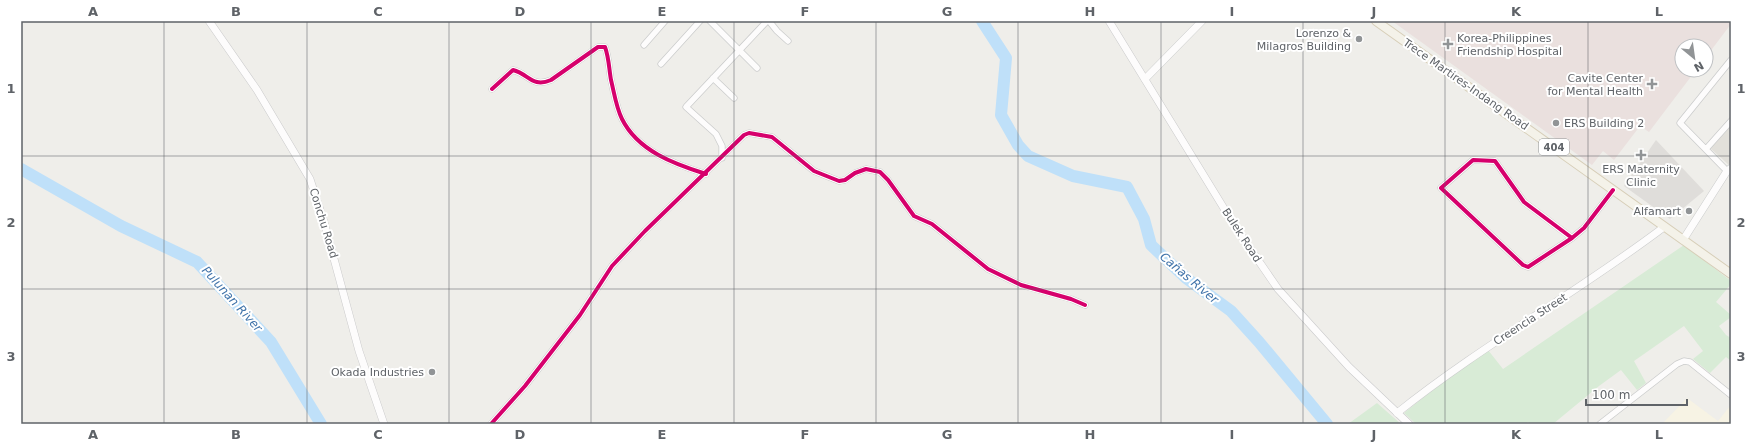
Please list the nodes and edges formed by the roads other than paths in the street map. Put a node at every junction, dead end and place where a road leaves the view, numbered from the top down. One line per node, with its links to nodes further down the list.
1 (209, 21): 32 (main road, Conchu Road)
2 (665, 21): 10 (street)
3 (700, 21): 13 (street)
4 (710, 21): 11 (street)
5 (768, 21): 9 (street); 11 (street)
6 (1109, 21): 16 (main road, Bulek Road)
7 (1202, 21): 16 (main road)
8 (1376, 21): 24 (main road, Trece Martires-Indang Road / 404)
9 (788, 41)
10 (644, 45)
11 (739, 51): 14 (street); 15 (street)
12 (1731, 60): 20 (street)
13 (661, 64)
14 (757, 68)
15 (714, 78): 18 (street); 21 (street)
16 (1145, 79): 31 (main road, Bulek Road)
17 (492, 89): 23 (street)
18 (734, 98)
19 (1731, 122): 20 (street)
20 (1706, 149): 22 (street)
21 (722, 158): 23 (street); 29 (street)
22 (1729, 169): 27 (main road)
23 (706, 174): 33 (street)
24 (1613, 190): 25 (main road, Trece Martires-Indang Road / 404); 26 (street)
25 (1664, 227): 27 (main road, Trece Martires-Indang Road / 404); 31 (main road, Creencia Street)
26 (1572, 238): 26 (street)
27 (1683, 240): 28 (main road, Trece Martires-Indang Road / 404)
28 (1731, 274)
29 (1084, 305)
30 (1731, 395): 35 (street)
31 (1397, 413): 34 (main road, Bulek Road)
32 (384, 424)
33 (491, 424)
34 (1409, 424)
35 (1600, 424)

